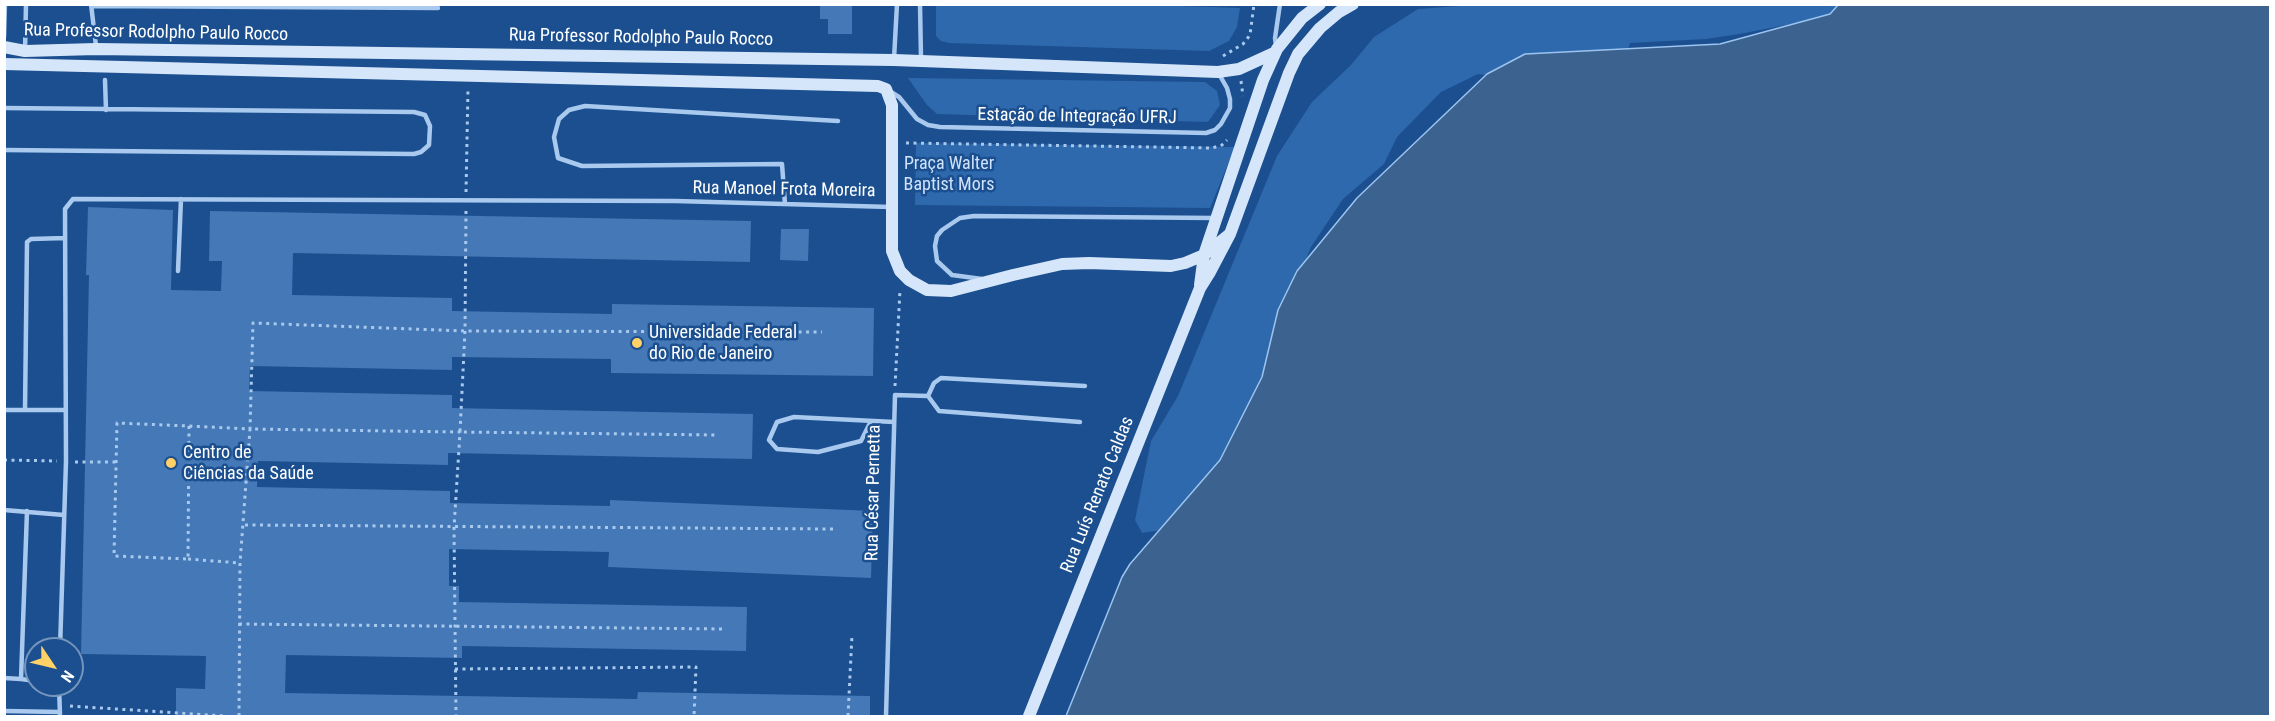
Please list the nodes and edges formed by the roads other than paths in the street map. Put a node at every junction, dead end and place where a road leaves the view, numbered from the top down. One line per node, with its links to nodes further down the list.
1 (5, 4): 10 (lane)
2 (26, 4): 13 (lane)
3 (897, 4): 15 (lane)
4 (920, 4): 16 (lane)
5 (1280, 4): 14 (lane, Rua Luís Renato Caldas)
6 (1320, 4): 14 (street)
7 (1353, 4): 29 (street, Rua Luís Renato Caldas)
8 (91, 5): 9 (lane); 12 (lane)
9 (438, 8)
10 (4, 37)
11 (4, 47): 13 (street, Rua Professor Rodolpho Paulo Rocco)
12 (96, 49): 13 (street, Rua Professor Rodolpho Paulo Rocco); 15 (street, Rua Professor Rodolpho Paulo Rocco)
13 (25, 51)
14 (1276, 51): 18 (street, Rua Professor Rodolpho Paulo Rocco); 28 (street, Rua Luís Renato Caldas)
15 (894, 60): 16 (street, Rua Professor Rodolpho Paulo Rocco)
16 (921, 60): 18 (street, Rua Professor Rodolpho Paulo Rocco)
17 (4, 64): 20 (street, Rua Professor Rodolpho Paulo Rocco)
18 (1218, 72): 20 (lane, Estação de Integração UFRJ)
19 (105, 80): 22 (lane)
20 (886, 89): 27 (street)
21 (4, 108): 22 (lane)
22 (106, 110): 24 (lane)
23 (838, 121): 26 (lane)
24 (4, 150)
25 (182, 199): 26 (lane, Rua Manoel Frota Moreira); 30 (lane, Rua Manoel Frota Moreira); 32 (lane)
26 (785, 204): 27 (lane, Rua Manoel Frota Moreira)
27 (891, 207): 33 (street)
28 (1217, 218): 31 (street, Rua Luís Renato Caldas); 33 (lane)
29 (1230, 234): 31 (street); 34 (street, Rua Luís Renato Caldas)
30 (65, 238): 38 (lane); 39 (lane)
31 (1204, 255): 33 (street); 34 (street, Rua Luís Renato Caldas)
32 (178, 271)
33 (993, 280)
34 (1200, 288): 54 (street, Rua Luís Renato Caldas)
35 (1085, 386): 36 (lane)
36 (928, 396): 41 (lane, Rua César Pernetta); 42 (lane)
37 (4, 410): 38 (lane)
38 (25, 410): 39 (lane)
39 (65, 410): 45 (lane)
40 (871, 421): 40 (lane); 41 (lane)
41 (894, 422): 53 (lane, Rua César Pernetta)
42 (1080, 422)
43 (4, 510): 44 (lane)
44 (27, 512): 45 (lane); 48 (lane)
45 (64, 515): 46 (lane)
46 (60, 637)
47 (4, 678): 48 (lane)
48 (21, 679): 49 (lane)
49 (24, 679)
50 (60, 697): 52 (lane)
51 (4, 711): 52 (lane)
52 (60, 714)
53 (886, 717)
54 (1029, 717)

